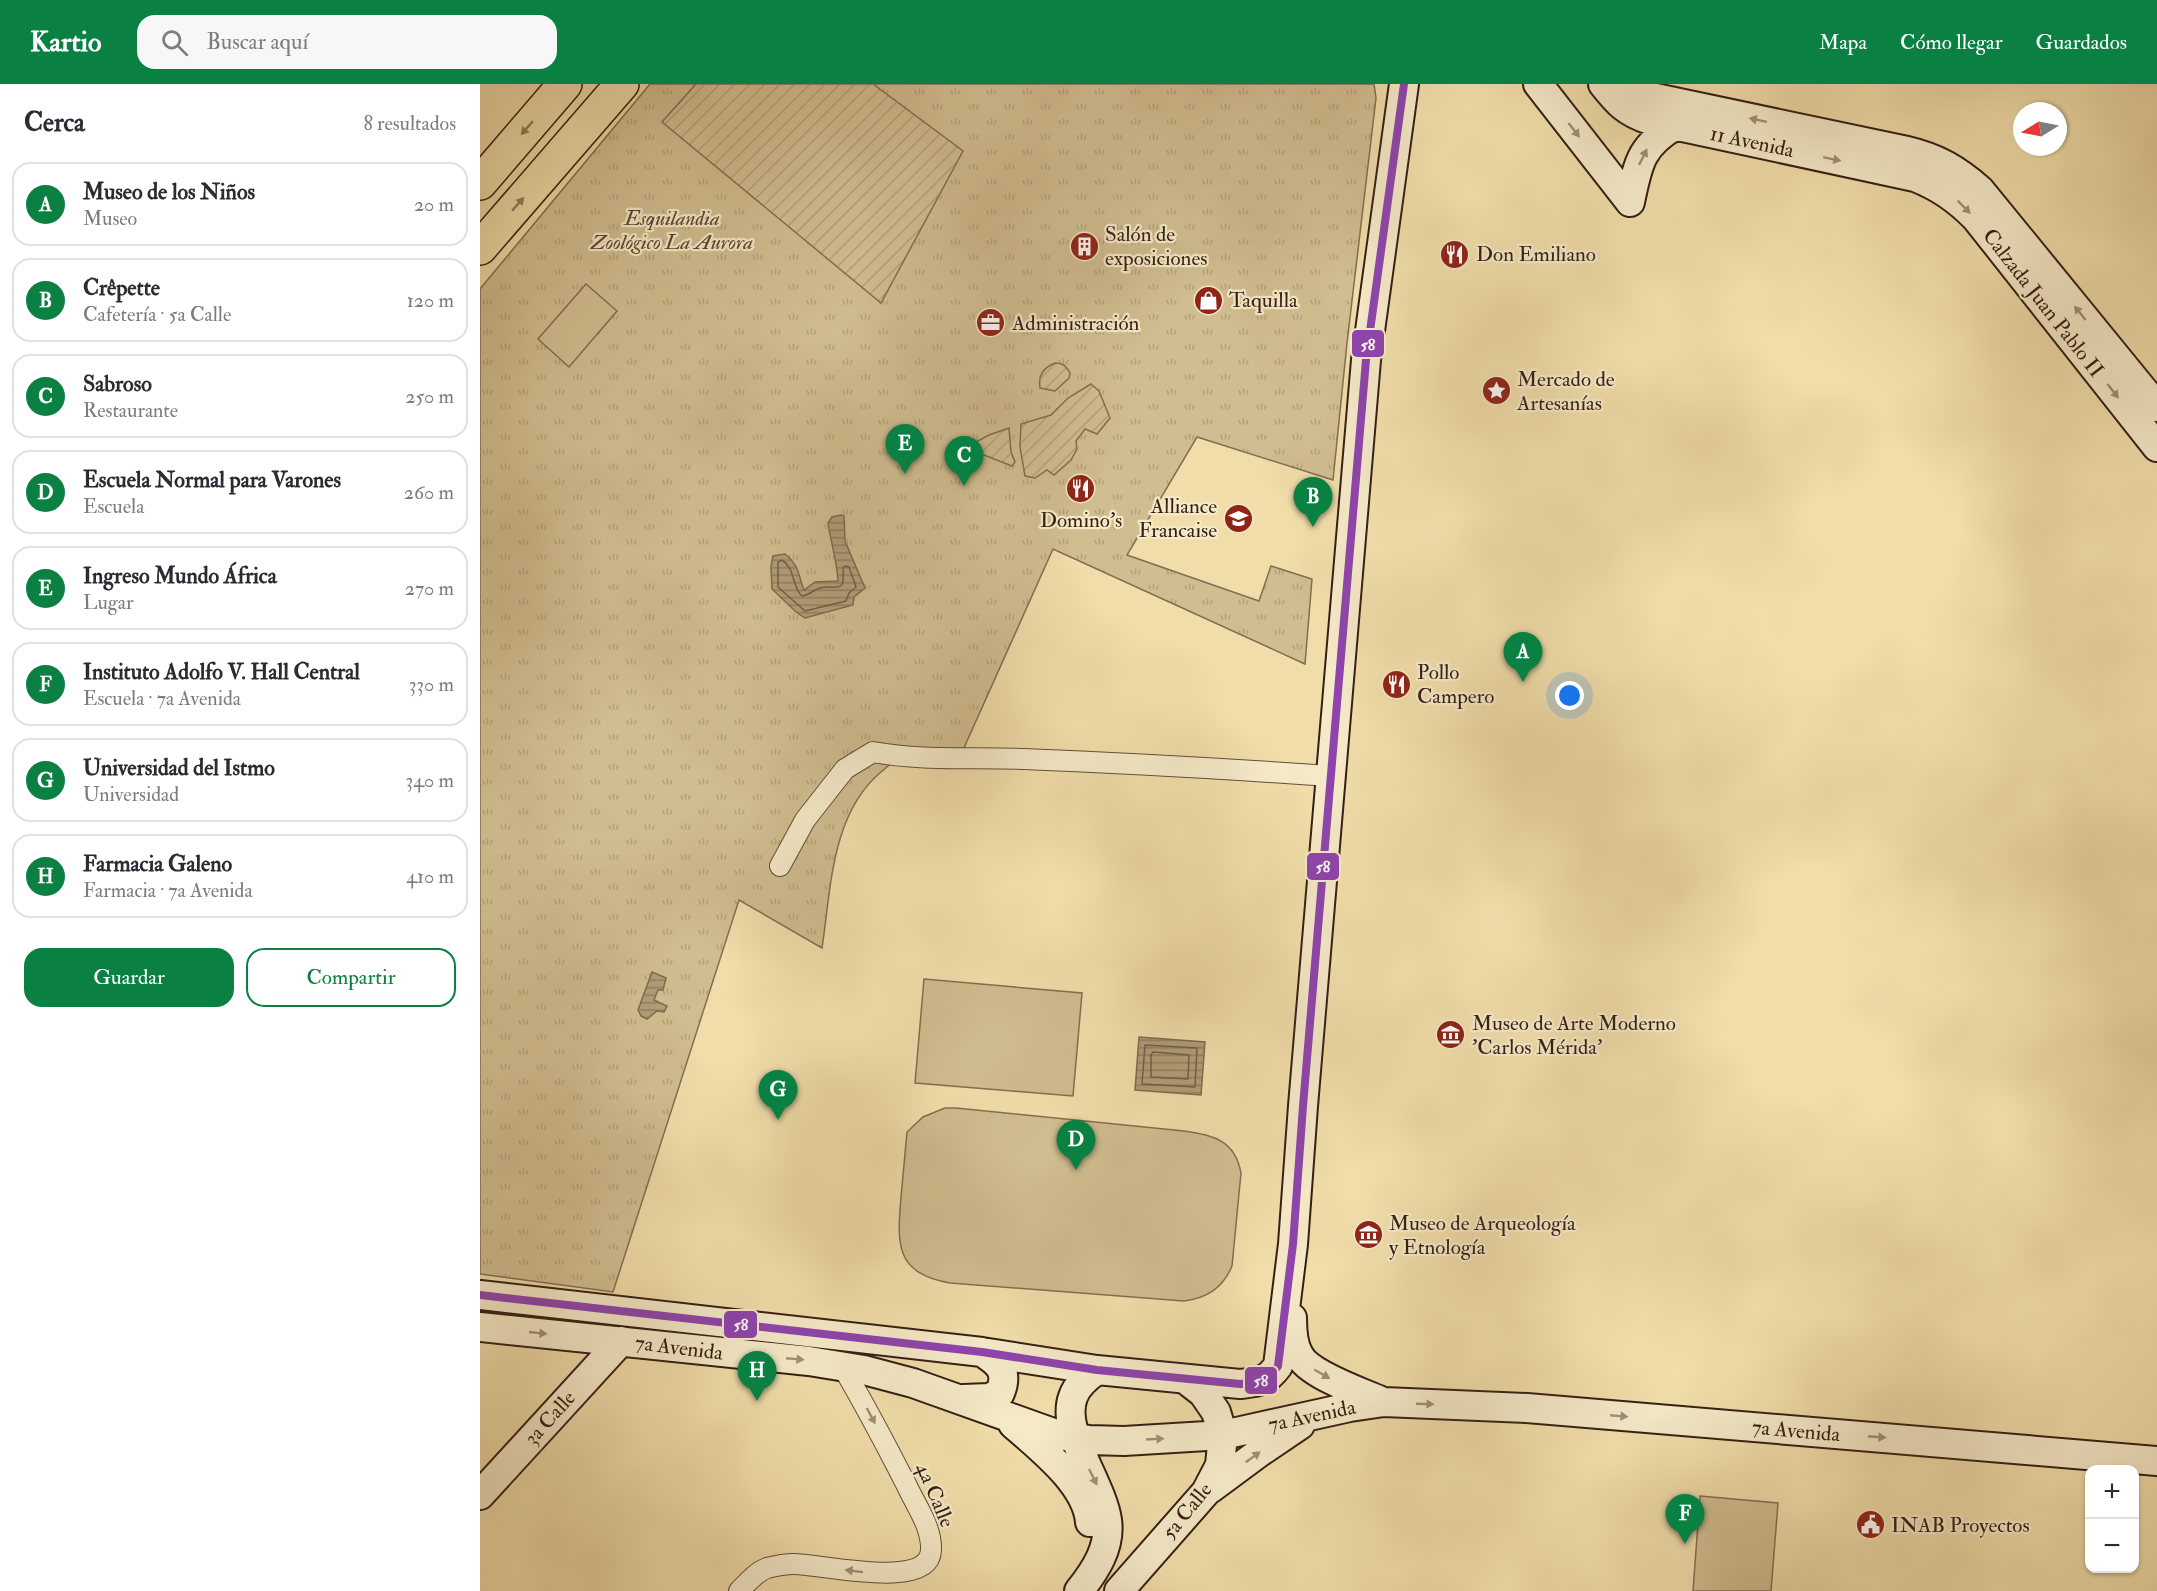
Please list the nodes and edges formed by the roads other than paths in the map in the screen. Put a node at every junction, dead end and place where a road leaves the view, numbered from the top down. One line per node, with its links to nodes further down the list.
1 (565, 84): 11 (highway, one-way to 11)
2 (622, 84): 12 (highway, one-way to 2)
3 (1389, 84): 13 (main road)
4 (1404, 84): 13 (main road)
5 (1538, 84): 8 (main road, one-way to 8)
6 (1603, 84): 8 (main road, 11 Avenida)
7 (1629, 84): 9 (main road, 11 Avenida, one-way to 7)
8 (1676, 125): 10 (main road, 11 Avenida, one-way to 10)
9 (1938, 160): 14 (main road, Calzada Juan Pablo II, one-way to 9)
10 (1915, 177): 15 (main road, Calzada Juan Pablo II, one-way to 15)
11 (480, 183)
12 (480, 248)
13 (1366, 360): 16 (main road)
14 (2157, 407)
15 (2157, 447)
16 (1330, 776): 17 (street); 18 (main road)
17 (780, 866)
18 (1293, 1244): 25 (main road); 27 (main road, one-way to 27)
19 (480, 1295): 22 (main road, 7a Avenida)
20 (480, 1327): 21 (main road, 7a Avenida, one-way to 21)
21 (621, 1341): 23 (main road, 7a Avenida, one-way to 23); 34 (main road, 3a Calle)
22 (982, 1352): 24 (main road, 7a Avenida); 26 (main road)
23 (842, 1366): 26 (main road, 7a Avenida); 36 (street, 4a Calle, one-way to 36)
24 (1097, 1370): 25 (main road, 7a Avenida); 31 (main road)
25 (1185, 1379): 30 (main road, 5a Calle)
26 (961, 1399): 28 (main road, 7a Avenida)
27 (1384, 1402): 29 (main road, 7a Avenida); 32 (main road, 7a Avenida, one-way to 32)
28 (1001, 1413): 31 (main road, 7a Avenida); 35 (main road)
29 (1316, 1415): 30 (main road, 7a Avenida); 33 (main road, one-way to 29)
30 (1223, 1435): 31 (main road, 7a Avenida, one-way to 30); 33 (main road, 5a Calle)
31 (1076, 1438): 35 (main road, one-way to 35)
32 (2157, 1461)
33 (1206, 1492): 37 (main road, 5a Calle)
34 (480, 1495)
35 (1084, 1585)
36 (739, 1591)
37 (1119, 1591)

